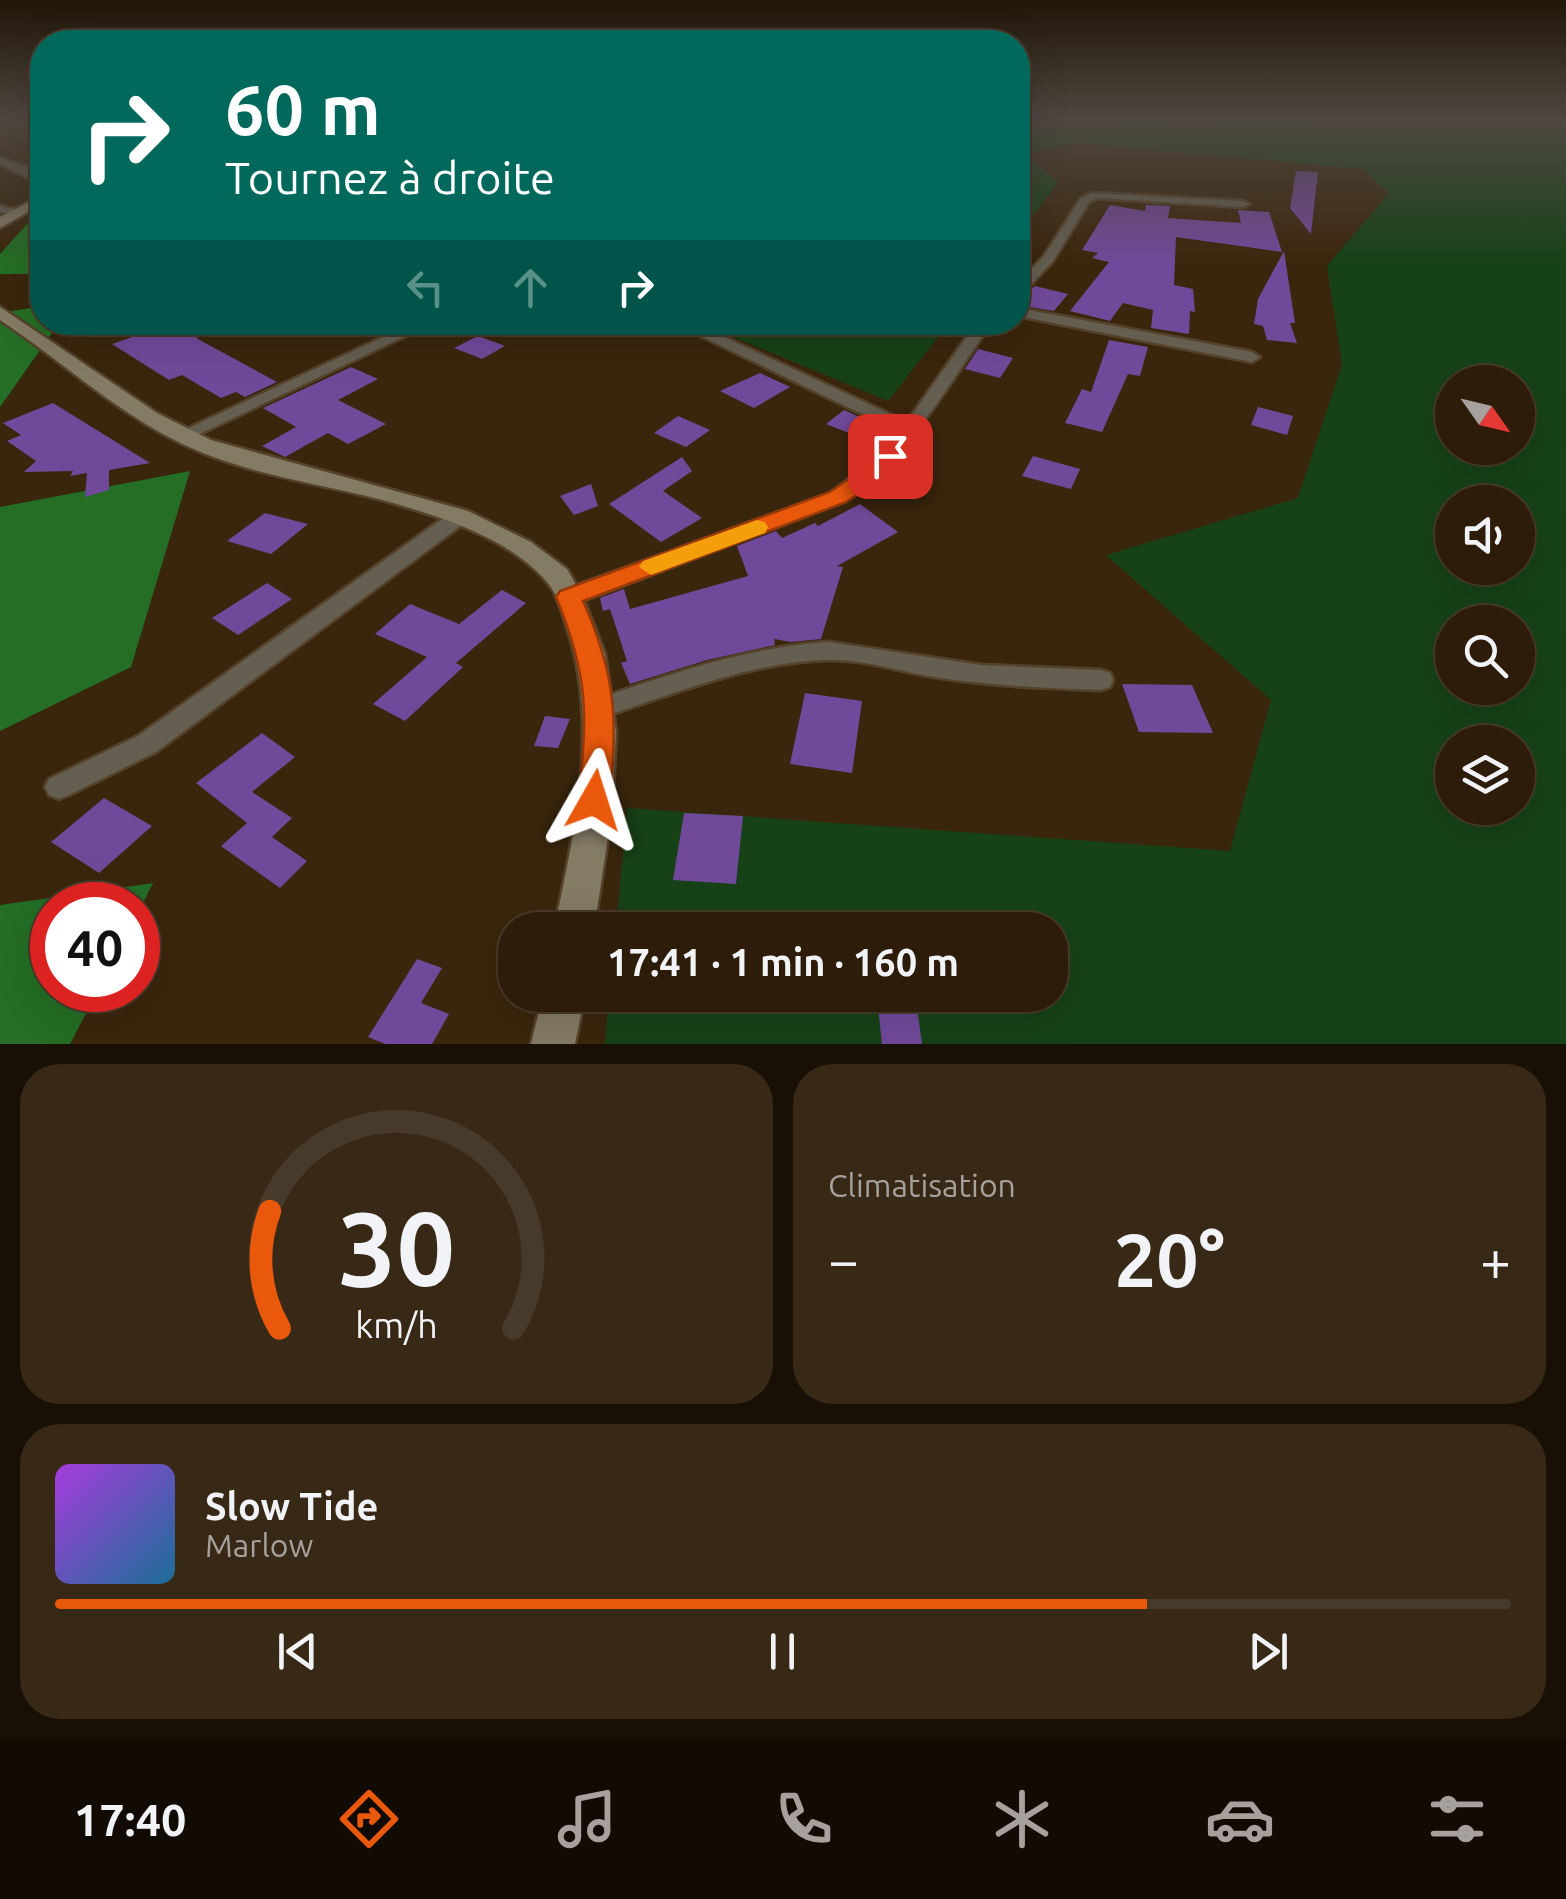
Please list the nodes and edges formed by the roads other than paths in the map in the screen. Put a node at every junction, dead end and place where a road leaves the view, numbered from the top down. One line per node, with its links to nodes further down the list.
1 (1243, 204): 4 (street)
2 (7, 211): 3 (street)
3 (0, 224)
4 (1030, 278)
5 (0, 312): 7 (street)
6 (1030, 314): 12 (street)
7 (30, 333)
8 (33, 335): 14 (street)
9 (400, 335): 14 (street)
10 (707, 335): 13 (street)
11 (976, 335): 13 (street)
12 (1252, 357)
13 (909, 430): 16 (street)
14 (183, 435): 15 (street)
15 (456, 519): 16 (street); 19 (street)
16 (569, 597): 18 (street)
17 (1101, 680): 18 (street)
18 (600, 708): 20 (street)
19 (59, 787)
20 (577, 912)
21 (560, 1012): 22 (street)
22 (553, 1044)

